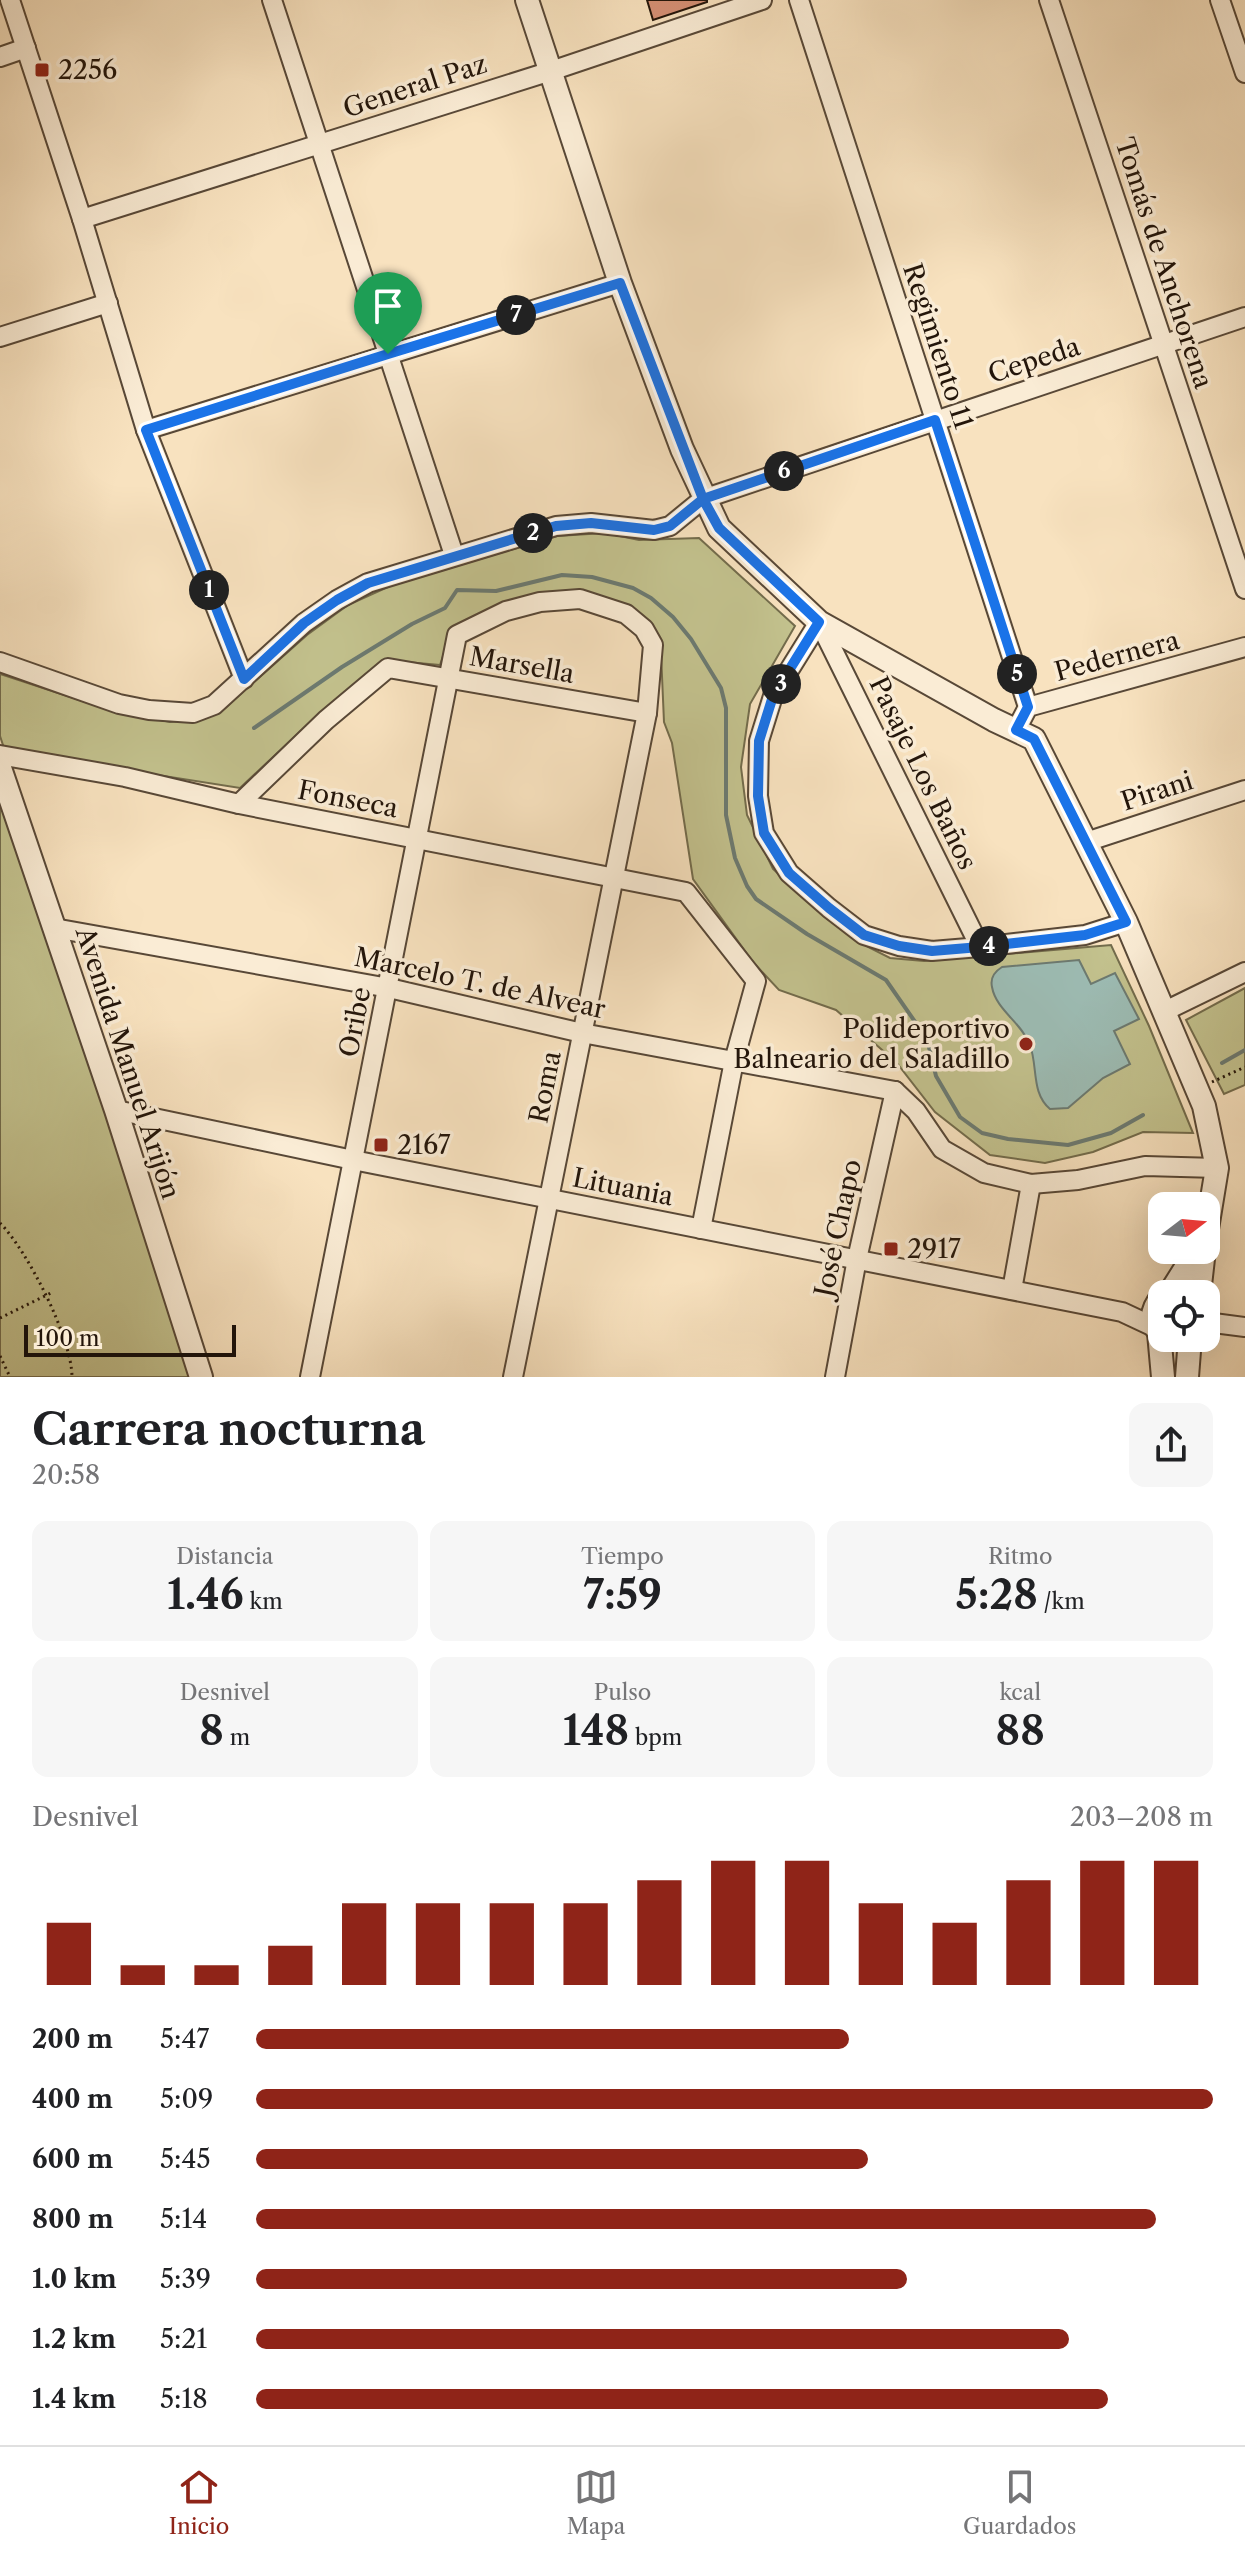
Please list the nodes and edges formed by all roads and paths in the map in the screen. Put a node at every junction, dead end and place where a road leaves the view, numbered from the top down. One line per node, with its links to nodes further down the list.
1 (10, 0): 8 (street)
2 (272, 0): 12 (street)
3 (527, 0): 10 (street)
4 (762, 0): 10 (street, General Paz)
5 (799, 0): 20 (street, Regimiento 11)
6 (1049, 0): 18 (street, Tomás de Anchorena)
7 (1220, 0): 11 (street)
8 (26, 48): 9 (street); 13 (street)
9 (0, 57)
10 (551, 71): 12 (street, General Paz); 14 (street)
11 (1245, 73)
12 (320, 144): 13 (street, General Paz); 19 (street)
13 (82, 219): 15 (street)
14 (620, 283): 19 (street); 22 (street)
15 (108, 303): 17 (street); 21 (street)
16 (1245, 317): 18 (street, Cepeda)
17 (0, 337)
18 (1163, 344): 20 (street, Cepeda); 24 (street, Tomás de Anchorena)
19 (388, 354): 21 (street); 23 (street)
20 (935, 420): 22 (street, Cepeda); 30 (street, Regimiento 11)
21 (146, 430): 29 (street)
22 (703, 499): 23 (street); 25 (street)
23 (454, 555): 29 (street)
24 (1245, 589)
25 (819, 622): 32 (street); 42 (street, Pasaje Los Baños); 42 (street)
26 (1245, 647): 30 (street, Pedernera)
27 (0, 662): 29 (street)
28 (448, 678): 31 (street, Marsella); 31 (street, Oribe); 36 (street, Marsella); 37 (street, Oribe)
29 (244, 679)
30 (1028, 707): 32 (street, Pedernera)
31 (647, 713): 39 (street, Roma)
32 (1016, 730): 38 (street)
33 (0, 755): 36 (street, Fonseca)
34 (0, 768): 41 (street, Avenida Manuel Arijón)
35 (1245, 790): 38 (street, Pirani)
36 (239, 804): 37 (street, Fonseca)
37 (417, 839): 39 (street, Fonseca); 44 (street, Oribe)
38 (1086, 842): 40 (street)
39 (614, 878): 46 (street, Roma); 47 (street, Fonseca)
40 (1126, 922): 42 (street); 45 (street)
41 (54, 928): 44 (street, Marcelo T. de Alvear); 51 (street, Avenida Manuel Arijón)
42 (980, 947)
43 (1245, 972): 45 (street)
44 (389, 988): 46 (street, Marcelo T. de Alvear); 52 (street, Oribe)
45 (1163, 1012): 53 (street)
46 (582, 1033): 47 (street, Marcelo T. de Alvear); 56 (street, Roma)
47 (734, 1061): 50 (street, Marcelo T. de Alvear); 58 (street)
48 (1245, 1067): 49 (path)
49 (1212, 1082)
50 (895, 1091): 54 (street); 59 (street, José Chapo)
51 (116, 1110): 52 (street, Lituania); 72 (street, Avenida Manuel Arijón)
52 (353, 1160): 56 (street, Lituania); 73 (street, Oribe)
53 (1217, 1168): 54 (street); 55 (street)
54 (1031, 1184): 60 (street)
55 (1213, 1192)
56 (549, 1198): 58 (street, Lituania); 74 (street, Roma)
57 (0, 1223): 62 (path)
58 (701, 1229): 59 (street, Lituania)
59 (857, 1259): 60 (street, Lituania); 75 (street, José Chapo)
60 (1012, 1290): 63 (street, Lituania)
61 (53, 1292): 62 (path)
62 (45, 1296): 64 (path); 71 (path)
63 (1148, 1315)
64 (0, 1318)
65 (1220, 1324): 66 (street)
66 (1245, 1327)
67 (1163, 1352): 76 (street)
68 (1188, 1352): 77 (street)
69 (0, 1356): 70 (path)
70 (10, 1377)
71 (72, 1377)
72 (201, 1377)
73 (310, 1377)
74 (513, 1377)
75 (835, 1377)
76 (1163, 1377)
77 (1187, 1377)

